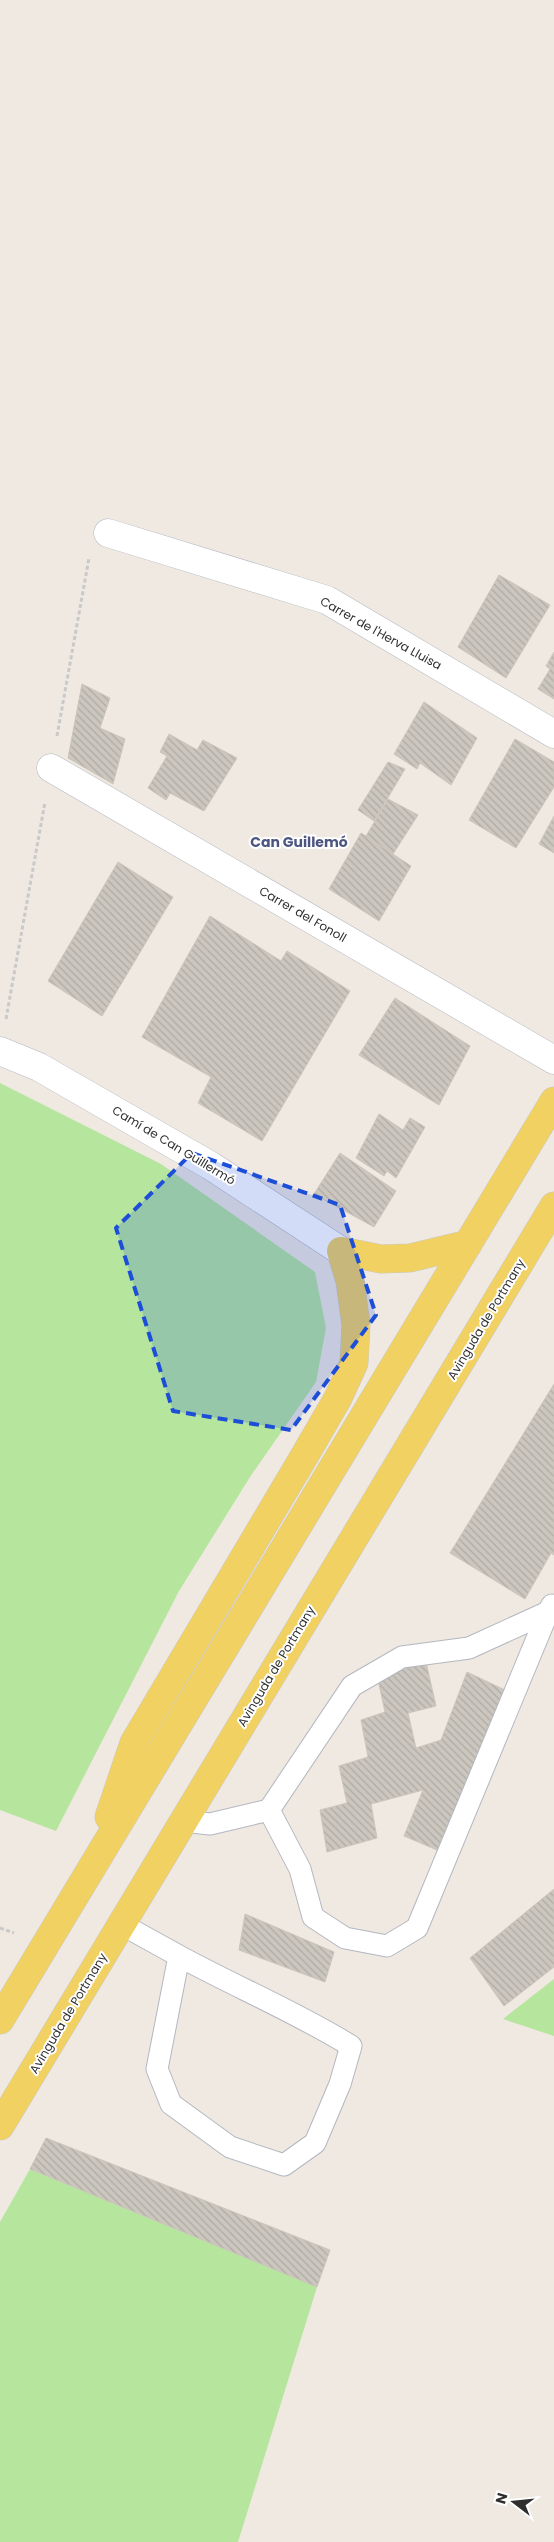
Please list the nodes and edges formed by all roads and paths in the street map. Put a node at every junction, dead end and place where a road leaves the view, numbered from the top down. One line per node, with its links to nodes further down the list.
1 (108, 533): 2 (street, Carrer de l'Herva Lluisa)
2 (554, 734)
3 (52, 768): 5 (street, Carrer del Fonoll)
4 (0, 1051): 9 (street, Camí de Can Guillermó)
5 (554, 1060)
6 (554, 1101): 8 (main road)
7 (554, 1206): 12 (main road, Avinguda de Portmany)
8 (468, 1244): 9 (main road); 13 (main road)
9 (341, 1251): 13 (main road)
10 (551, 1607): 11 (lane); 11 (lane)
11 (269, 1810): 12 (lane)
12 (182, 1821): 14 (main road, Avinguda de Portmany)
13 (92, 1868): 16 (main road)
14 (121, 1924): 15 (lane); 17 (main road, Avinguda de Portmany)
15 (180, 1956): 15 (lane)
16 (0, 2020)
17 (0, 2126)

